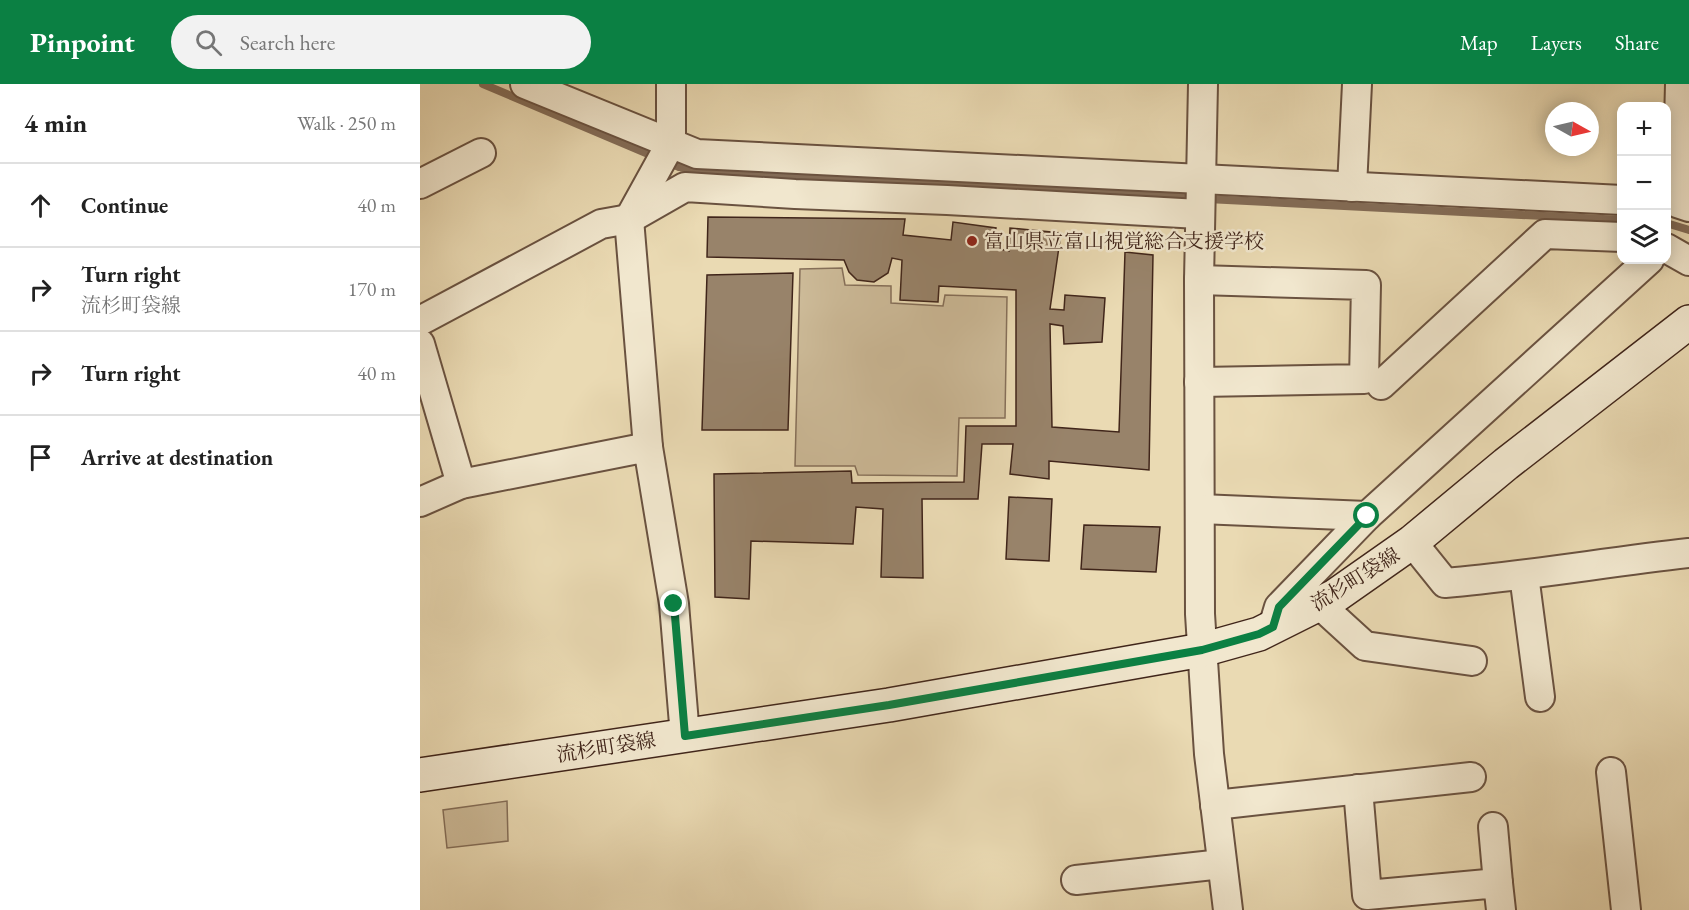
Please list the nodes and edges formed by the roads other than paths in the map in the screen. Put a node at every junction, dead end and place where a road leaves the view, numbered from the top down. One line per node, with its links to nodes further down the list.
1 (525, 84): 6 (street)
2 (671, 84): 6 (street)
3 (1203, 84): 8 (street)
4 (1357, 84): 10 (street)
5 (1680, 84): 12 (street)
6 (671, 143): 8 (street); 14 (street)
7 (481, 153): 9 (street)
8 (1202, 179): 10 (street); 13 (street)
9 (420, 184)
10 (1352, 187): 11 (street)
11 (1617, 201)
12 (1677, 204)
13 (1199, 214): 14 (street); 19 (street)
14 (629, 219): 20 (street); 25 (street)
15 (1617, 237): 24 (street)
16 (1671, 251): 17 (street)
17 (1689, 261)
18 (1645, 264): 29 (street)
19 (1198, 280): 23 (street); 23 (street)
20 (420, 321)
21 (1689, 322): 30 (main road, 流杉町袋線)
22 (420, 344): 26 (street)
23 (1199, 382): 28 (street)
24 (1381, 385)
25 (648, 447): 26 (street); 38 (street)
26 (461, 484): 27 (street)
27 (420, 502)
28 (1200, 509): 29 (street); 35 (street)
29 (1367, 516): 34 (street)
30 (1412, 542): 32 (street); 33 (main road, 流杉町袋線)
31 (1689, 553): 32 (street)
32 (1524, 575): 37 (street)
33 (1318, 604): 34 (main road, 流杉町袋線); 36 (street)
34 (1273, 627): 35 (main road, 流杉町袋線)
35 (1202, 650): 38 (main road, 流杉町袋線); 43 (street)
36 (1472, 661)
37 (1540, 697)
38 (685, 736): 40 (main road, 流杉町袋線)
39 (1611, 772): 50 (street)
40 (420, 775)
41 (1471, 777): 42 (street)
42 (1358, 789): 43 (street); 48 (street)
43 (1215, 805): 45 (street)
44 (1492, 827): 47 (street)
45 (1222, 864): 46 (street); 49 (street)
46 (1076, 880)
47 (1500, 896): 48 (street)
48 (1409, 901)
49 (1228, 910)
50 (1626, 910)

